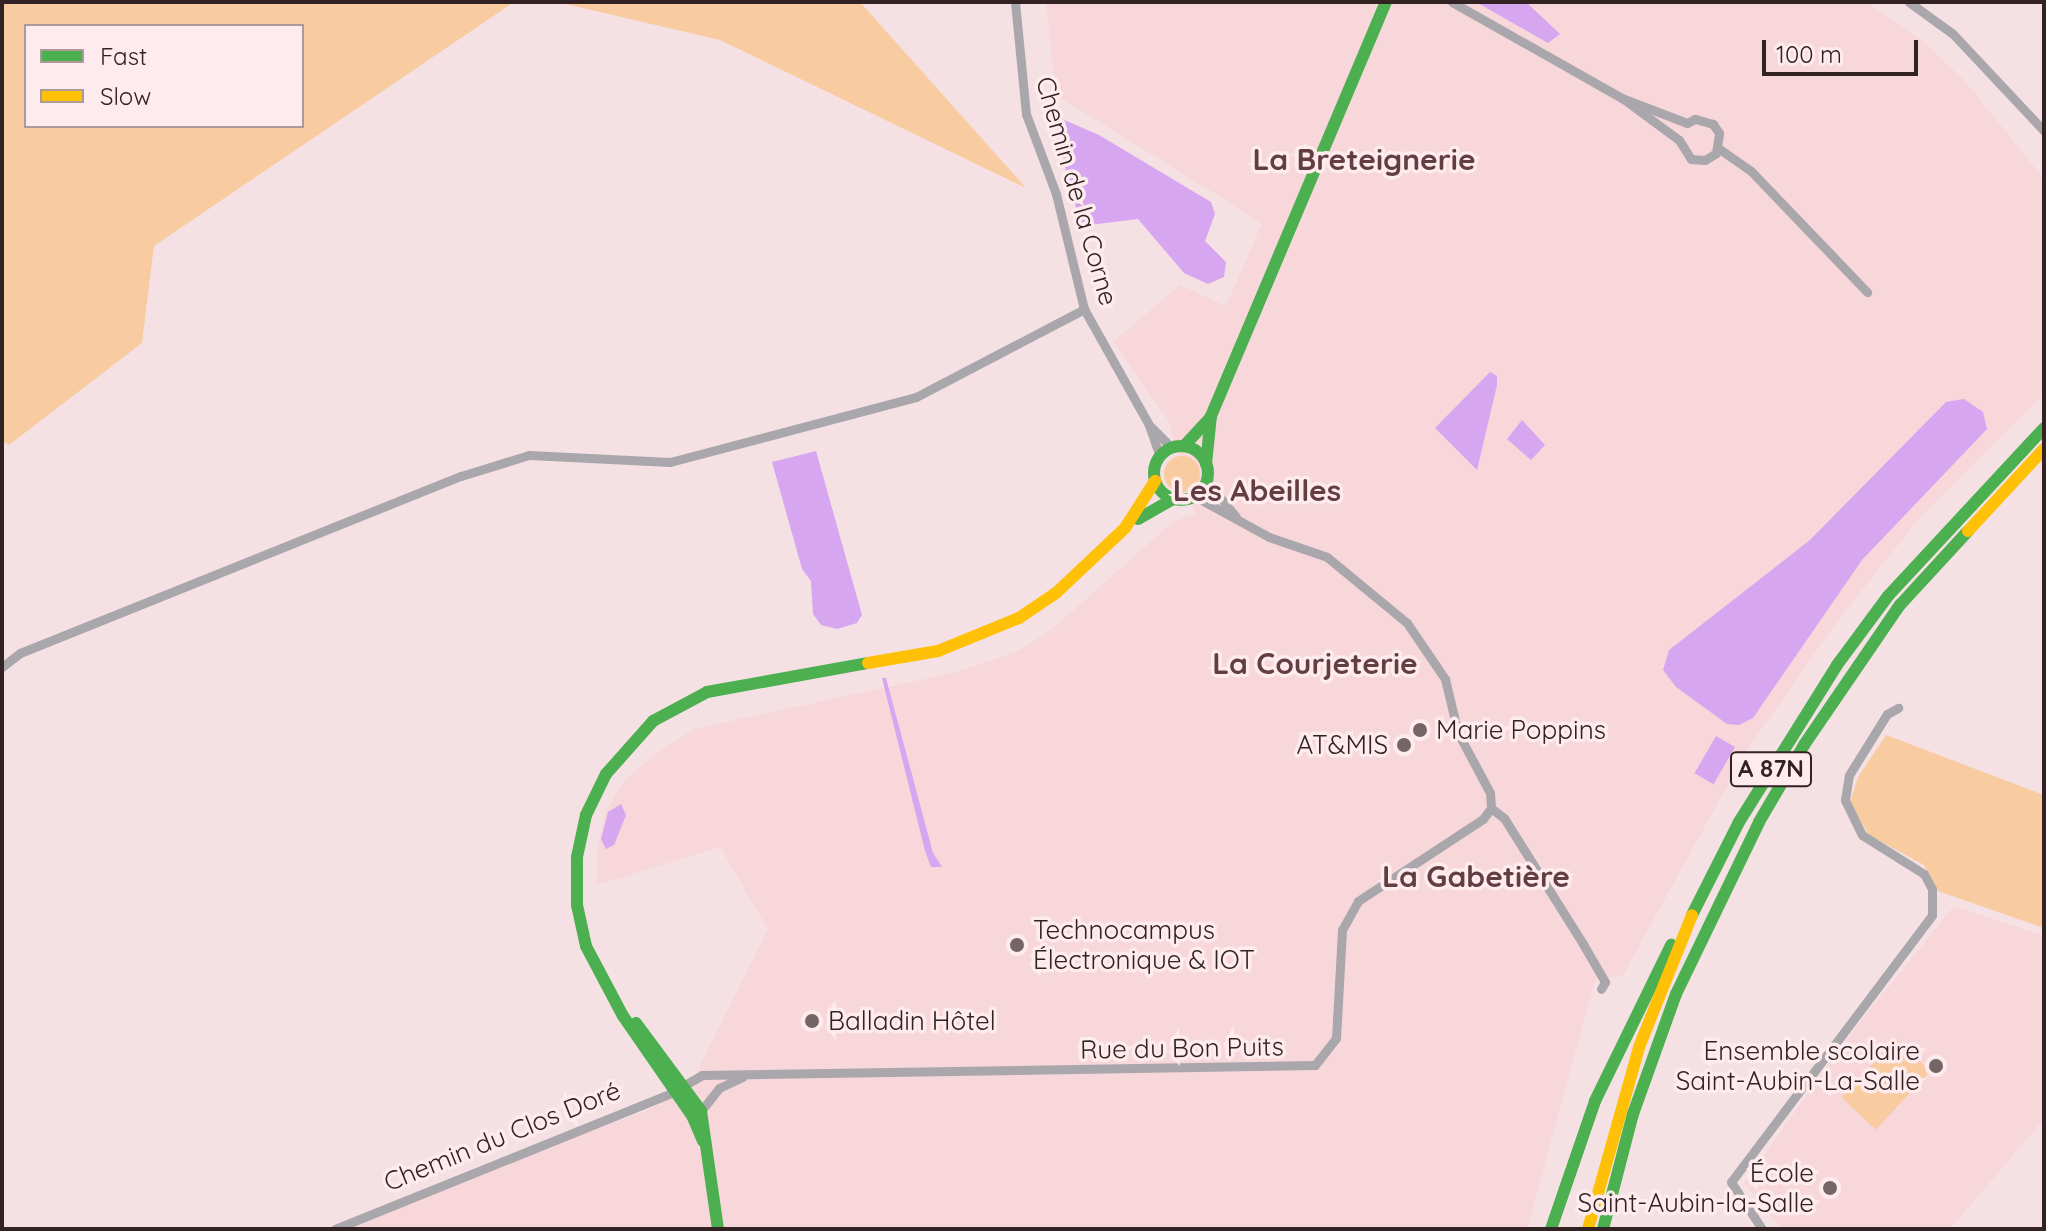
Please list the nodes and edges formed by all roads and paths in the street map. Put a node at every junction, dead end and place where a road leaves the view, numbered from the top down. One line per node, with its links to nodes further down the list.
1 (1015, 2): 11 (street, Chemin de la Corne)
2 (1386, 2): 12 (main road)
3 (1452, 2): 5 (street)
4 (1909, 2): 7 (street)
5 (1622, 98): 6 (street); 8 (street)
6 (1687, 123): 8 (street); 9 (street)
7 (2044, 131)
8 (1679, 140): 9 (street)
9 (1718, 148): 10 (street)
10 (1867, 292)
11 (1084, 309): 13 (street, Chemin de la Corne); 25 (street)
12 (1211, 416): 15 (main road); 18 (main road)
13 (1149, 425): 15 (street, Chemin de la Corne); 17 (street, Chemin de la Corne)
14 (2044, 428): 28 (main road, A 87N)
15 (1178, 447): 17 (main road); 18 (main road)
16 (2044, 449): 38 (main road, A 87N)
17 (1160, 457): 19 (main road)
18 (1206, 464): 20 (main road)
19 (1155, 481): 22 (main road); 24 (main road)
20 (1207, 481): 21 (main road); 23 (street)
21 (1196, 497): 22 (main road); 23 (street)
22 (1173, 499): 24 (main road)
23 (1238, 519): 27 (street)
24 (1125, 528): 31 (main road)
25 (2, 667)
26 (1898, 708): 39 (street)
27 (1491, 808): 29 (street); 30 (street, Rue du Bon Puits)
28 (1691, 918): 36 (main road); 37 (main road, A 87N)
29 (1601, 989)
30 (746, 1075): 31 (street, Rue du Bon Puits); 32 (street)
31 (679, 1087): 32 (main road); 33 (main road); 35 (street, Chemin du Clos Doré)
32 (701, 1111): 33 (main road)
33 (703, 1141): 34 (main road)
34 (716, 1228)
35 (335, 1229)
36 (1551, 1229)
37 (1588, 1229)
38 (1603, 1229)
39 (1762, 1229)

